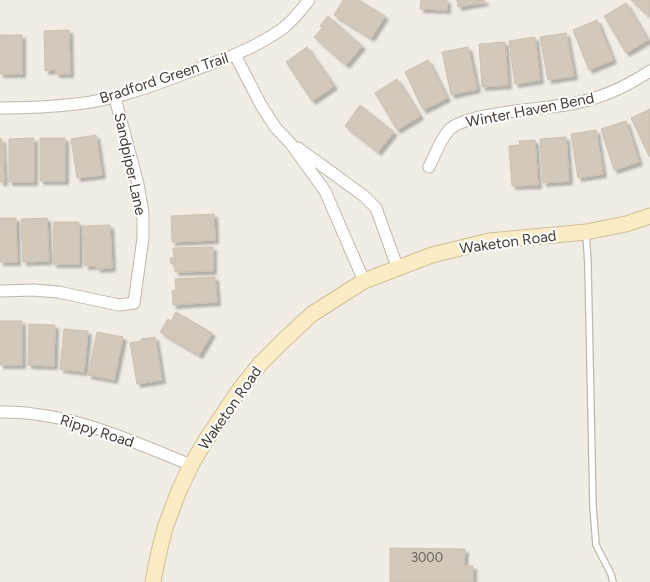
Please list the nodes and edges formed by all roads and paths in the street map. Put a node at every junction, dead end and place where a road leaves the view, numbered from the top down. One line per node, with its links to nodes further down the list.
1 (309, 0): 2 (street, Bradford Green Trail)
2 (235, 56): 4 (street, Bradford Green Trail); 6 (street)
3 (650, 72): 7 (street, Winter Haven Bend)
4 (115, 98): 5 (street, Bradford Green Trail); 12 (street, Sandpiper Lane)
5 (0, 108)
6 (291, 144): 10 (street); 11 (street)
7 (429, 168)
8 (650, 216): 9 (street, Waketon Road)
9 (586, 232): 10 (street, Waketon Road); 16 (lane)
10 (398, 269): 11 (street, Waketon Road)
11 (364, 281): 14 (street, Waketon Road)
12 (0, 291)
13 (0, 412): 14 (street, Rippy Road)
14 (191, 465): 15 (street, Waketon Road)
15 (153, 582)
16 (613, 582)

